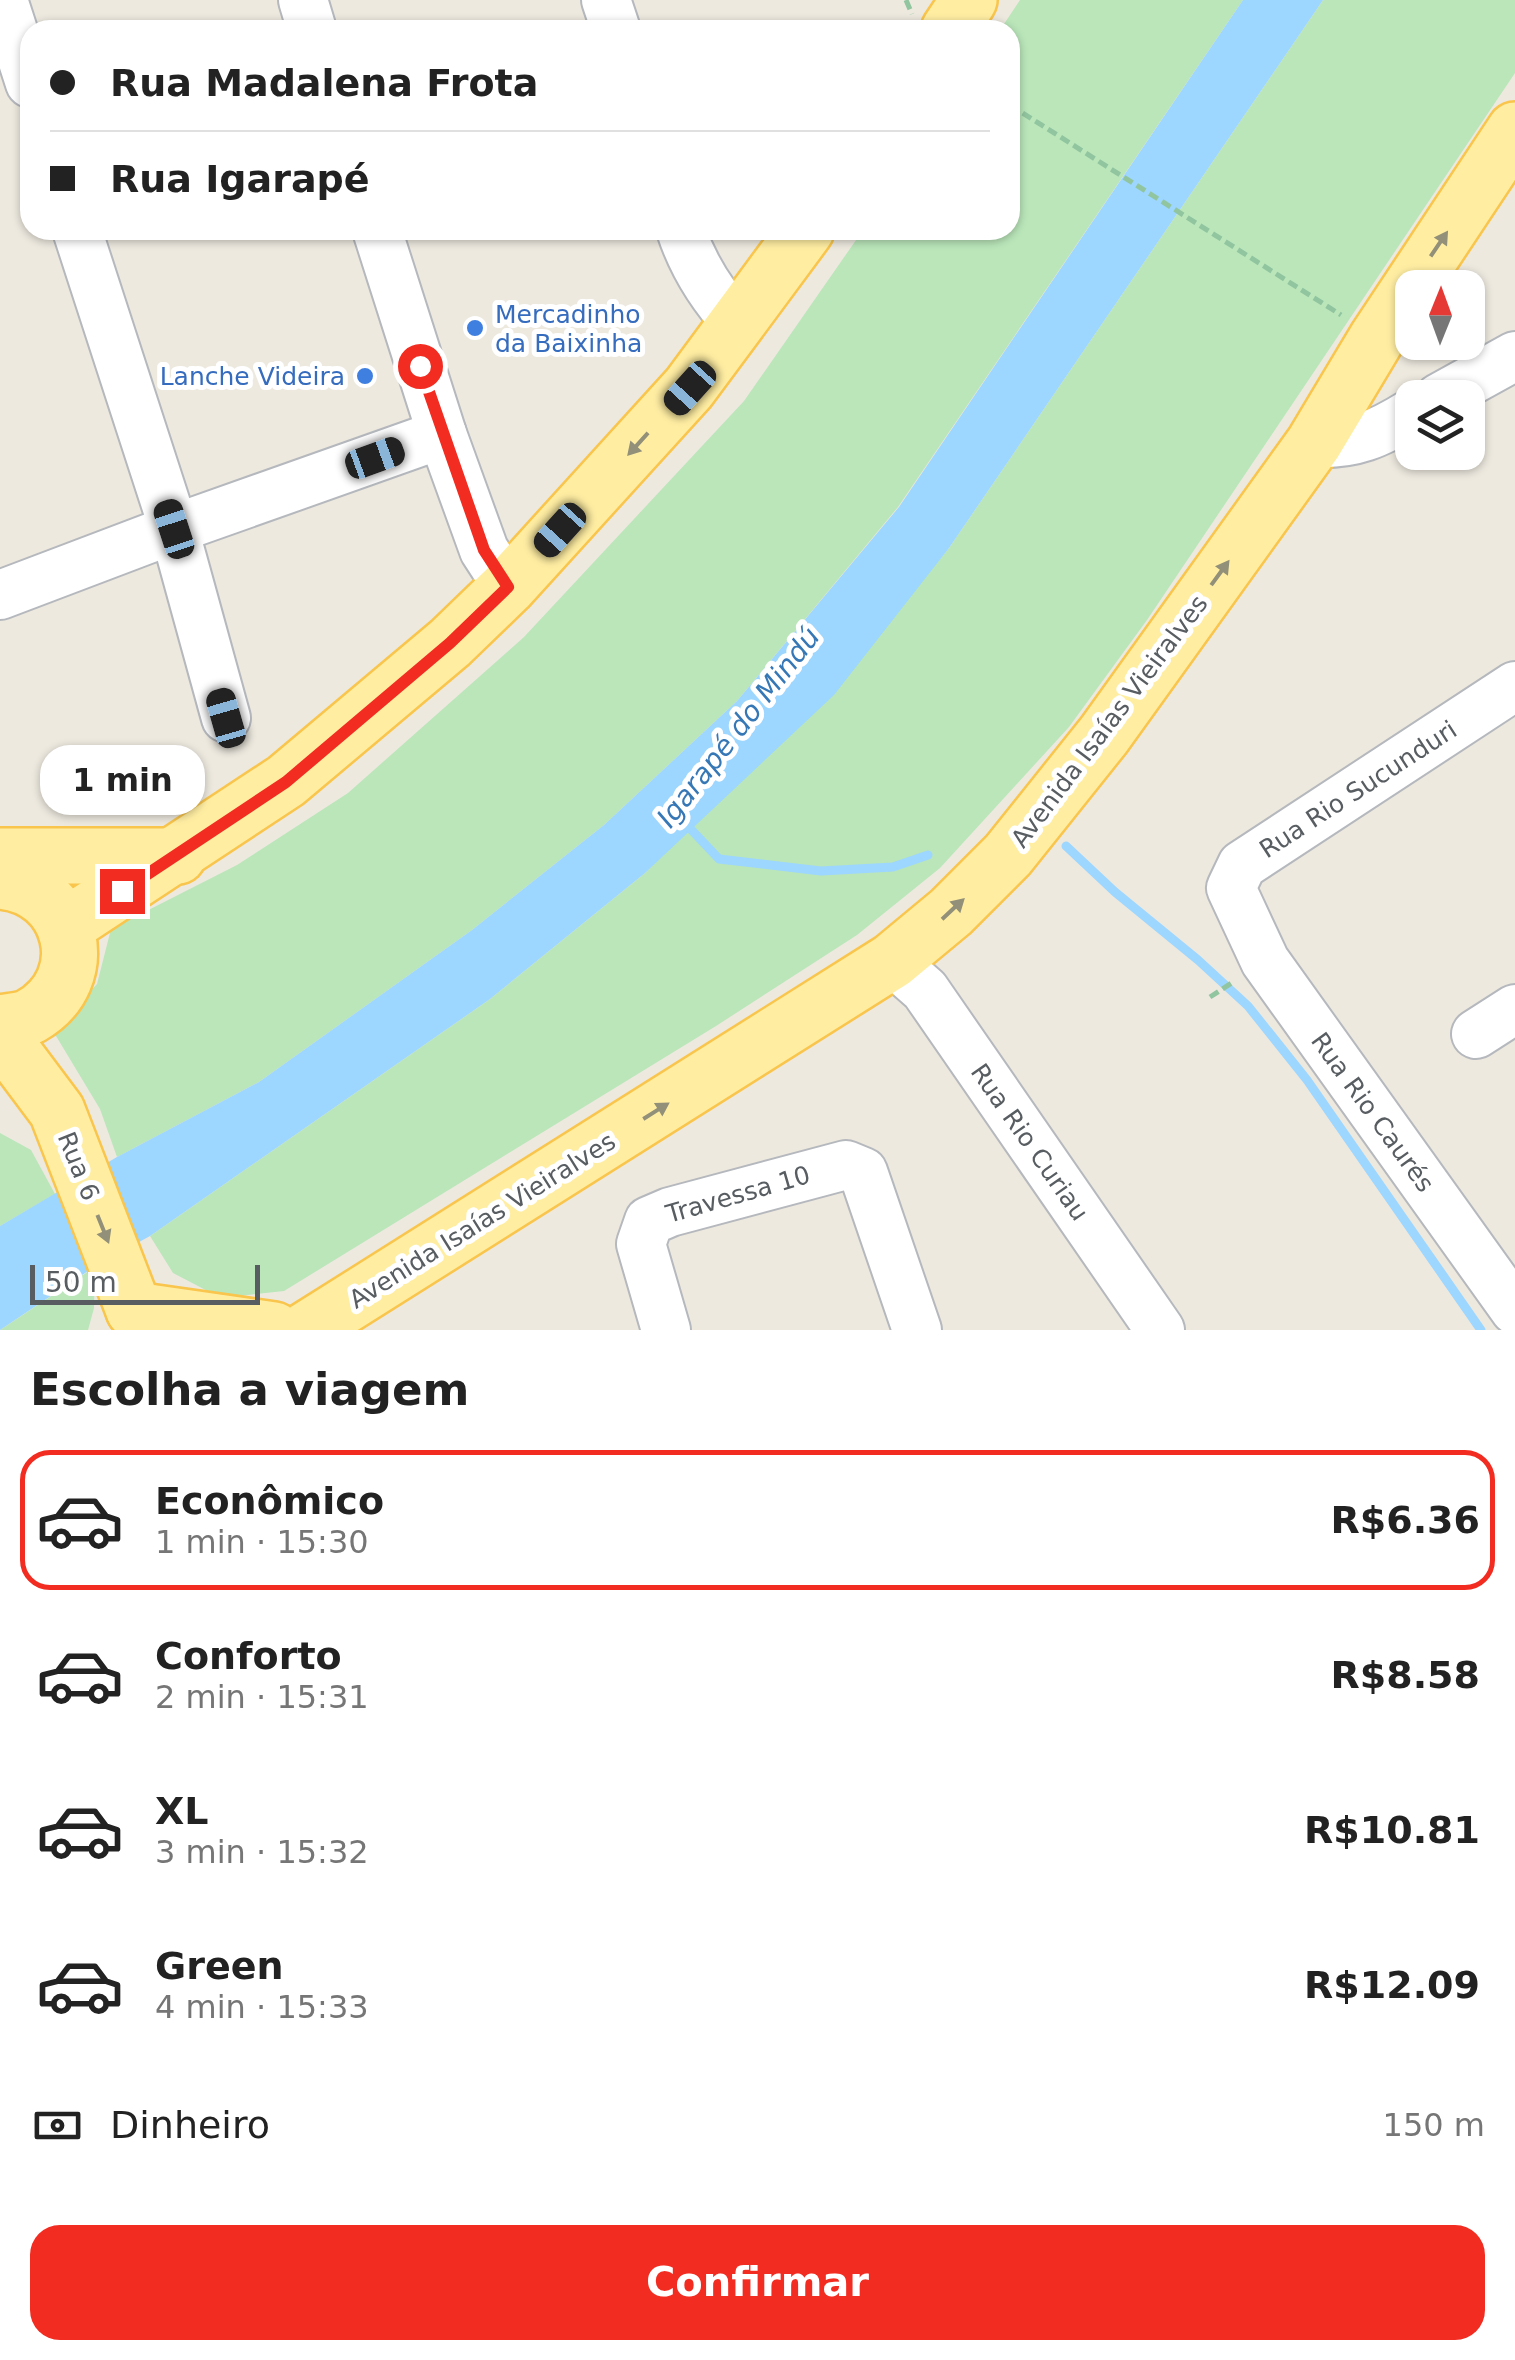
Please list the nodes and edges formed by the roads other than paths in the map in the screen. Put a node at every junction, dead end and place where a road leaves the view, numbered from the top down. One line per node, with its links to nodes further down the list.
1 (4, 0): 2 (street)
2 (20, 50)
3 (1515, 130): 13 (main road, Avenida Isaías Vieiralves, one-way to 3)
4 (80, 240): 14 (street)
5 (379, 240): 12 (street)
6 (686, 240): 8 (street)
7 (799, 240): 8 (main road)
8 (738, 324): 15 (main road, one-way to 15)
9 (1515, 356): 10 (street)
10 (1472, 380)
11 (1395, 424): 13 (street)
12 (442, 434): 14 (street); 15 (street)
13 (1314, 442): 24 (main road, Avenida Isaías Vieiralves, one-way to 13)
14 (174, 529): 16 (street); 18 (street)
15 (508, 587): 20 (main road)
16 (0, 595)
17 (1515, 686): 22 (street, Rua Rio Sucunduri)
18 (226, 718)
19 (0, 856): 20 (main road)
20 (178, 856): 23 (main road)
21 (0, 881): 23 (main road)
22 (1239, 910): 31 (street, Rua Rio Caurés)
23 (66, 926): 26 (main road)
24 (892, 961): 33 (main road, Avenida Isaías Vieiralves, one-way to 24); 36 (street, Rua Rio Curiau)
25 (1515, 1009): 27 (street)
26 (0, 1023)
27 (1476, 1034)
28 (0, 1035): 29 (main road, Rua 6)
29 (29, 1088): 30 (main road, Rua 6, one-way to 30)
30 (128, 1308): 32 (main road)
31 (1515, 1310)
32 (274, 1330)
33 (306, 1330)
34 (666, 1330): 35 (street, Travessa 10)
35 (917, 1330)
36 (1160, 1330)

